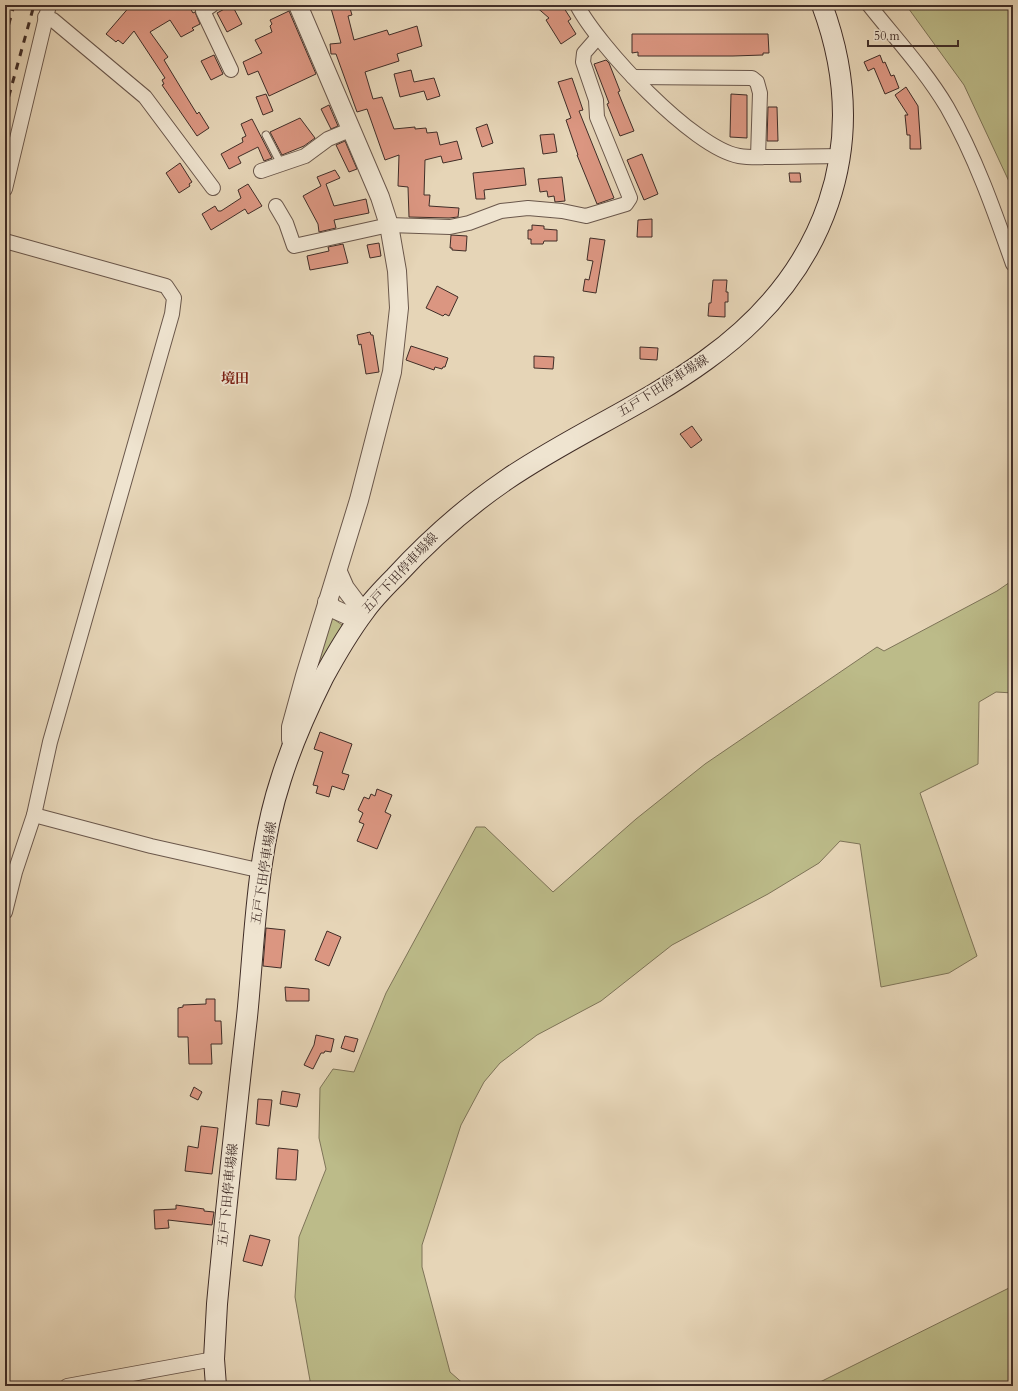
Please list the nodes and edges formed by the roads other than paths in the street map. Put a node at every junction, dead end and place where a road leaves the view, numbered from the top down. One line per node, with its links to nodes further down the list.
1 (212, 5): 8 (street)
2 (298, 5): 10 (street)
3 (577, 5): 7 (street)
4 (822, 5): 12 (main road, 五戸下田停車場線)
5 (869, 5): 21 (street)
6 (47, 11): 16 (street); 17 (street)
7 (598, 37): 9 (street); 19 (street)
8 (231, 70)
9 (633, 77): 13 (street); 13 (street)
10 (352, 129): 14 (street); 19 (street)
11 (266, 136): 14 (lane)
12 (840, 156): 13 (street); 24 (main road, 五戸下田停車場線)
13 (758, 157)
14 (281, 164): 15 (street)
15 (261, 171)
16 (213, 188)
17 (5, 189)
18 (276, 206): 19 (street)
19 (389, 225): 22 (street)
20 (5, 241): 26 (street)
21 (1013, 264)
22 (338, 572): 23 (street); 24 (street)
23 (327, 602): 24 (street); 25 (street)
24 (361, 616): 25 (main road, 五戸下田停車場線)
25 (290, 754): 27 (main road, 五戸下田停車場線)
26 (34, 815): 27 (street); 28 (street)
27 (262, 871): 29 (main road, 五戸下田停車場線)
28 (5, 912)
29 (214, 1359): 30 (street); 31 (main road, 五戸下田停車場線)
30 (67, 1386)
31 (216, 1386)

